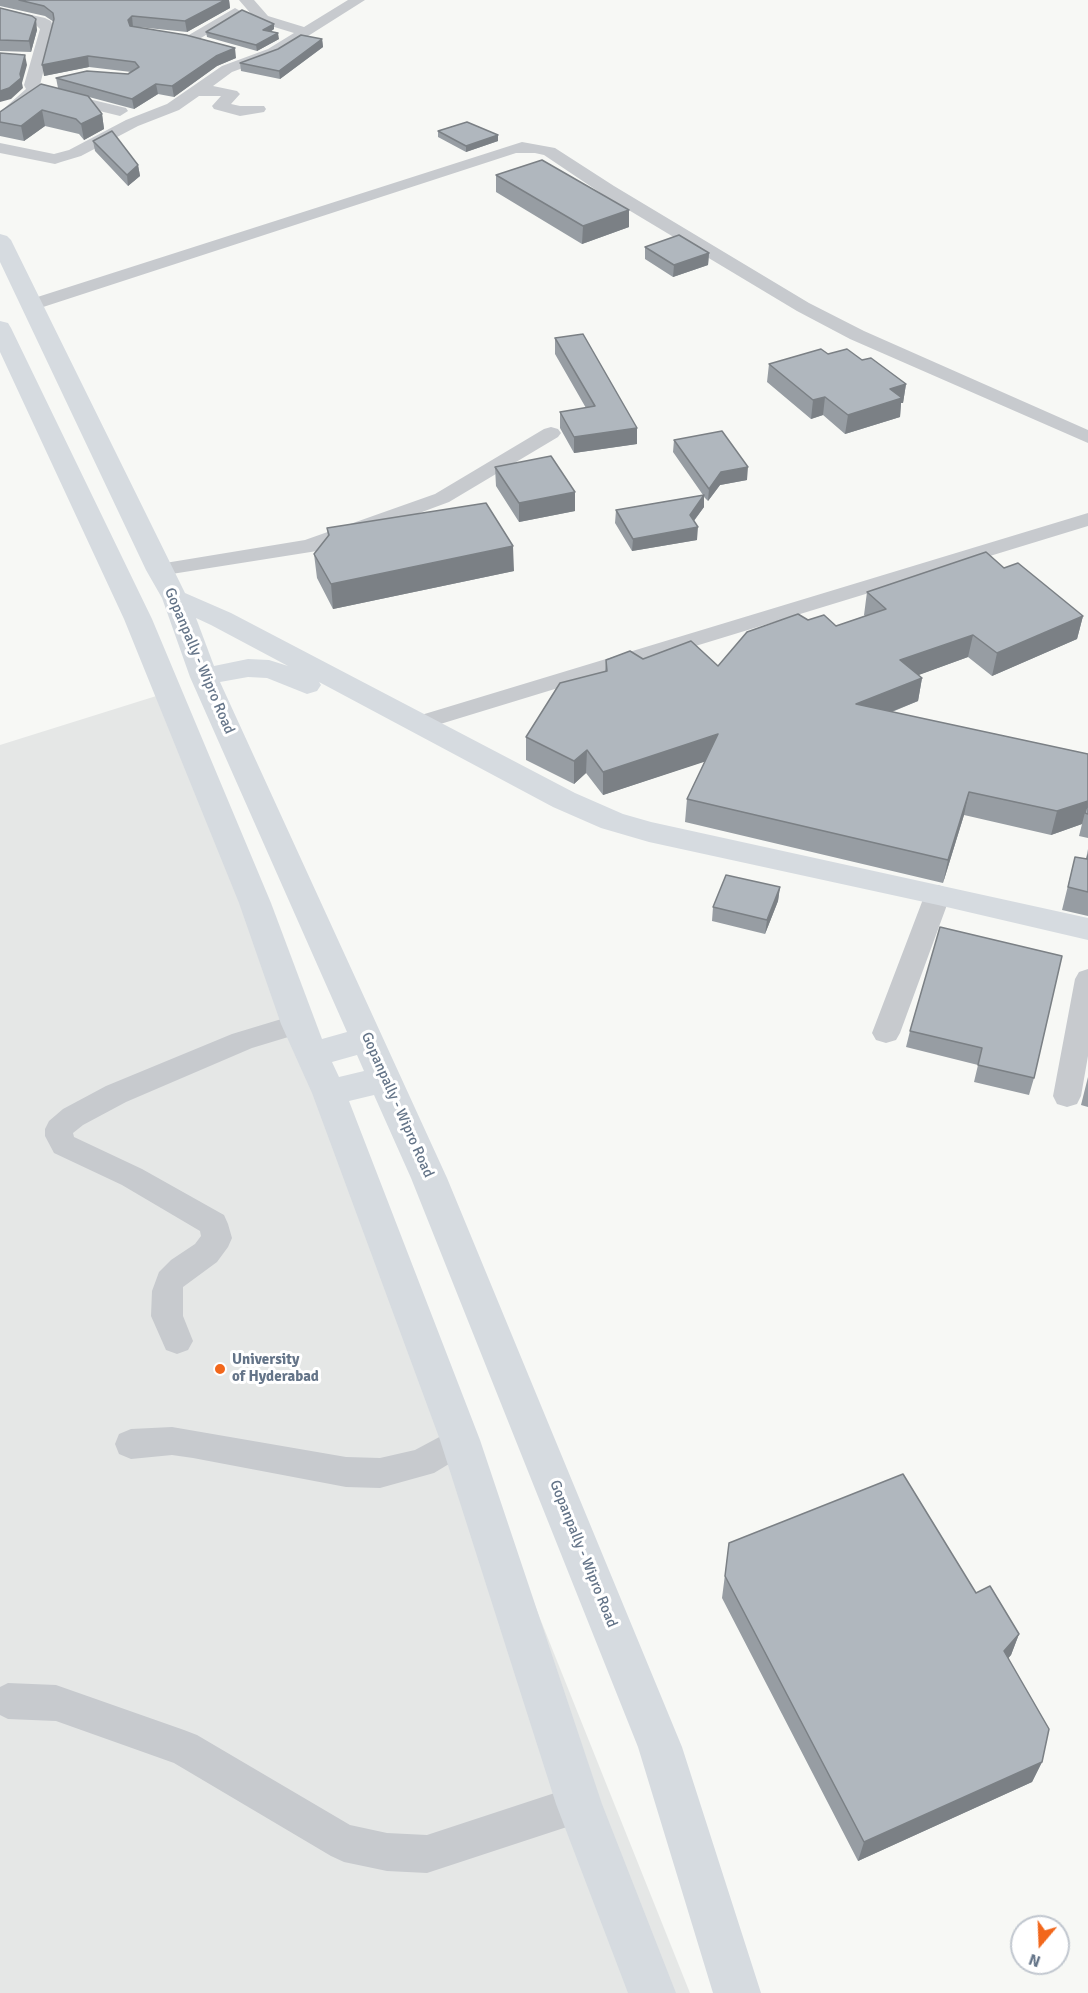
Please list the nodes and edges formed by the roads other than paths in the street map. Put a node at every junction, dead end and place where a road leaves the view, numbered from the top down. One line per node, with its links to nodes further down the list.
1 (246, 0): 5 (street)
2 (358, 0): 5 (street)
3 (0, 12): 10 (street)
4 (235, 12): 6 (street)
5 (306, 32): 8 (street)
6 (208, 44)
7 (237, 51): 8 (street)
8 (256, 57): 13 (street)
9 (20, 58): 10 (street)
10 (39, 59): 12 (street)
11 (63, 81): 12 (street)
12 (33, 88): 15 (street); 16 (street)
13 (192, 92): 14 (street); 17 (street)
14 (258, 109)
15 (120, 111)
16 (0, 120)
17 (0, 148)
18 (0, 240): 19 (main road, Gopanpally - Wipro Road)
19 (31, 305): 22 (street); 24 (main road, Gopanpally - Wipro Road)
20 (0, 328): 32 (main road)
21 (551, 433): 24 (street)
22 (1088, 437)
23 (1088, 519): 26 (street)
24 (167, 584): 25 (main road, Gopanpally - Wipro Road); 26 (main road)
25 (204, 677): 27 (main road); 33 (main road, Gopanpally - Wipro Road)
26 (416, 724): 27 (main road)
27 (936, 902): 28 (main road); 29 (main road); 31 (street)
28 (1088, 929)
29 (1088, 946)
30 (1088, 979): 36 (street)
31 (886, 1033)
32 (305, 1039): 33 (main road); 35 (main road); 37 (street)
33 (368, 1039): 34 (main road, Gopanpally - Wipro Road)
34 (385, 1079): 35 (main road); 43 (main road, Gopanpally - Wipro Road)
35 (329, 1094): 38 (main road)
36 (1067, 1096)
37 (177, 1341)
38 (460, 1440): 39 (street); 41 (main road)
39 (131, 1444)
40 (8, 1701): 41 (street)
41 (579, 1804): 42 (main road)
42 (652, 1993)
43 (737, 1993)

